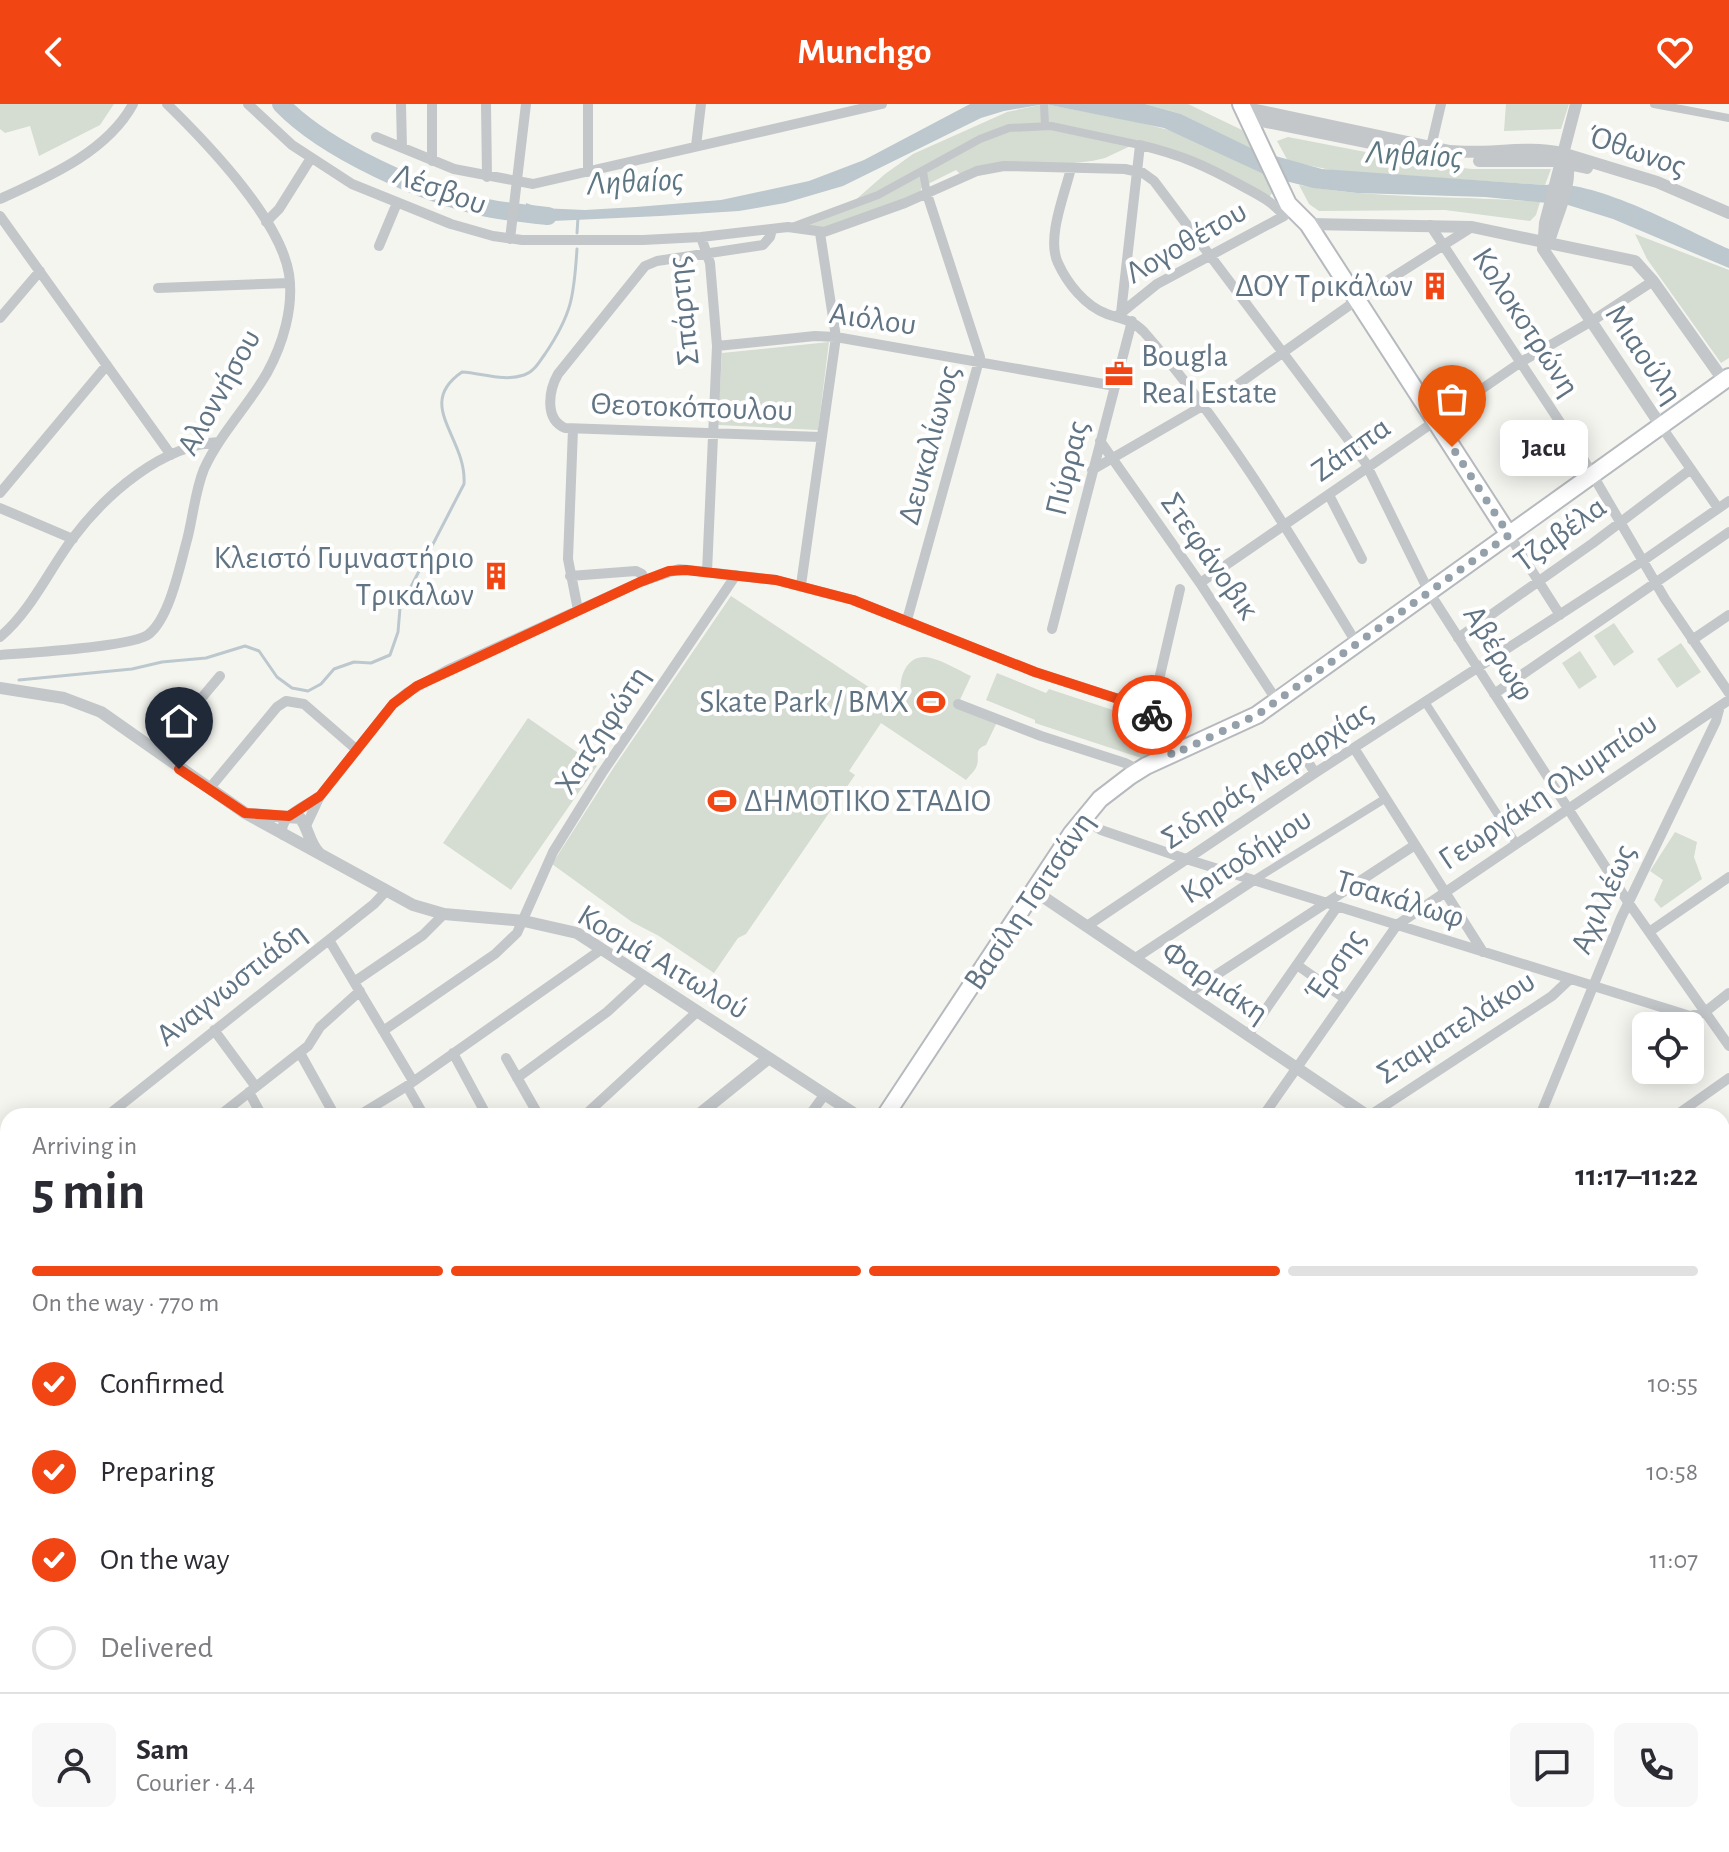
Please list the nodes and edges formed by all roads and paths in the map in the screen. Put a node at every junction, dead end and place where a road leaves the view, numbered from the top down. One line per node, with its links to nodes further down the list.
1 (133, 104): 33 (street)
2 (167, 104): 39 (street, Αλοννήσου)
3 (248, 104): 23 (street, Λέσβου)
4 (401, 104): 21 (street)
5 (432, 104): 24 (street)
6 (486, 104): 30 (street)
7 (526, 104): 31 (street)
8 (588, 104): 28 (street)
9 (701, 104): 20 (street)
10 (882, 104): 20 (street)
11 (1044, 104): 17 (street)
12 (1441, 104): 22 (street)
13 (1576, 104): 25 (street)
14 (1654, 104): 16 (street)
15 (1250, 109): 22 (street); 35 (main road)
16 (1729, 118)
17 (1045, 125): 19 (street); 29 (street)
18 (376, 137): 21 (street)
19 (1140, 145): 27 (street); 35 (street)
20 (696, 146): 28 (street)
21 (402, 148): 24 (street)
22 (1430, 151): 25 (street)
23 (311, 158): 34 (street, Λέσβου); 39 (street)
24 (432, 161): 30 (street)
25 (1564, 164): 36 (street, Όθωνος); 38 (street); 49 (street); 49 (street)
26 (1071, 168): 27 (street); 32 (street); 59 (street)
27 (1136, 171): 53 (street, Αβέρωφ); 59 (street)
28 (588, 172): 31 (street)
29 (923, 172): 32 (street); 42 (street)
30 (487, 177): 31 (street)
31 (517, 183): 46 (street)
32 (927, 194): 45 (street); 67 (street, Δευκαλίωνος)
33 (0, 199)
34 (397, 203): 46 (street, Λέσβου); 51 (street)
35 (1295, 211): 41 (street); 48 (main road); 53 (street, Λογοθέτου)
36 (1729, 213)
37 (0, 216): 54 (street)
38 (1729, 221)
39 (266, 222): 56 (street, Αλοννήσου)
40 (1430, 225): 41 (street); 43 (street); 50 (street, Κολοκοτρώνη)
41 (1348, 226): 48 (street)
42 (792, 227): 44 (street, Λέσβου); 45 (street, Λέσβου)
43 (1472, 227): 49 (street); 50 (street)
44 (772, 229): 47 (street, Λέσβου); 52 (street, Θεοτοκόπουλου)
45 (820, 233): 63 (street)
46 (510, 237): 47 (street, Λέσβου)
47 (701, 237): 52 (street, Σπάρτης)
48 (1319, 241): 58 (main road)
49 (1546, 241): 55 (street); 62 (street, Μιαούλη)
50 (1444, 245): 58 (street); 66 (street, Κολοκοτρώνη)
51 (379, 246)
52 (709, 253): 64 (street, Σπάρτης); 74 (street, Θεοτοκόπουλου)
53 (1211, 256): 59 (street, Λογοθέτου); 65 (street, Αβέρωφ)
54 (40, 271): 60 (street); 68 (street)
55 (1653, 281): 62 (street, Ζάππα); 69 (street)
56 (290, 283): 57 (street); 78 (street, Αλοννήσου)
57 (158, 288)
58 (1357, 300): 65 (street); 72 (main road)
59 (1119, 315): 61 (street)
60 (0, 318)
61 (1132, 321): 70 (street, Πύρρας); 71 (street)
62 (1592, 321): 66 (street, Ζάππα); 73 (street, Μιαούλη)
63 (836, 337): 64 (street, Αιόλου); 67 (street, Αιόλου); 76 (street)
64 (717, 346): 75 (street, Σπάρτης)
65 (1282, 353): 71 (street); 81 (street, Αβέρωφ)
66 (1521, 362): 72 (street, Ζάππα); 84 (street, Κολοκοτρώνη)
67 (979, 364): 70 (street, Αιόλου); 112 (street, Δευκαλίωνος)
68 (107, 365): 79 (street); 85 (street)
69 (1727, 382): 73 (main road, Βασίλη Τσιτσάνη)
70 (1115, 386): 77 (street, Πύρρας)
71 (1203, 407): 80 (street); 91 (street)
72 (1436, 421): 81 (street, Ζάππα); 93 (main road)
73 (1661, 426): 82 (street, Μιαούλη); 84 (main road, Βασίλη Τσιτσάνη)
74 (573, 429): 75 (street, Θεοτοκόπουλου); 100 (street)
75 (713, 433): 76 (street, Θεοτοκόπουλου); 98 (street, Σπάρτης)
76 (821, 437): 105 (street)
77 (1100, 441): 80 (street, Στεφάνοβικ); 83 (street, Πύρρας)
78 (219, 442): 79 (street); 118 (street, Αλοννήσου)
79 (171, 455): 94 (street)
80 (1112, 460): 83 (street); 103 (street, Στεφάνοβικ)
81 (1369, 468): 86 (street, Ζάππα); 108 (street, Αβέρωφ)
82 (1691, 469): 89 (street, Μιαούλη); 90 (street, Τζαβέλα)
83 (1092, 470): 113 (street, Πύρρας)
84 (1592, 475): 90 (street, Κολοκοτρώνη); 93 (main road, Βασίλη Τσιτσάνη)
85 (0, 493)
86 (1329, 495): 91 (street, Ζάππα); 95 (street)
87 (1729, 501): 89 (street, Σιδηράς Μεραρχίας)
88 (0, 508): 94 (street)
89 (1718, 508): 96 (street, Σιδηράς Μεραρχίας)
90 (1621, 522): 96 (street, Κολοκοτρώνη); 102 (street, Τζαβέλα)
91 (1285, 526): 103 (street, Ζάππα); 117 (street)
92 (1729, 532): 104 (street)
93 (1509, 535): 102 (street); 108 (main road, Βασίλη Τσιτσάνη)
94 (73, 539): 114 (street)
95 (1362, 559)
96 (1644, 560): 104 (street, Κολοκοτρώνη); 110 (street, Σιδηράς Μεραρχίας)
97 (623, 572): 100 (street); 101 (street); 106 (street)
98 (707, 572): 99 (street); 101 (street)
99 (736, 575): 105 (street); 158 (street, Χατζηφώτη)
100 (570, 576): 109 (street)
101 (645, 580): 106 (street)
102 (1539, 582): 110 (street); 115 (street, Τζαβέλα)
103 (1200, 583): 124 (street, Στεφάνοβικ)
104 (1656, 583): 116 (street, Κολοκοτρώνη); 123 (street)
105 (801, 585): 112 (street)
106 (627, 588): 109 (street)
107 (1180, 589): 128 (street)
108 (1429, 592): 115 (street, Αβέρωφ); 117 (main road, Βασίλη Τσιτσάνη)
109 (578, 610): 130 (street)
110 (1560, 615): 119 (street, Σιδηράς Μεραρχίας)
111 (1729, 615): 116 (street)
112 (907, 620): 128 (street)
113 (1052, 629)
114 (0, 637)
115 (1458, 638): 119 (street, Αβέρωφ)
116 (1692, 640): 122 (street, Κολοκοτρώνη)
117 (1357, 644): 124 (main road, Βασίλη Τσιτσάνη)
118 (0, 655)
119 (1478, 669): 123 (street, Αβέρωφ); 125 (street, Σιδηράς Μεραρχίας)
120 (220, 676): 131 (street)
121 (0, 688): 131 (street, Κοσμά Αιτωλού)
122 (1729, 693)
123 (1494, 694): 139 (street, Αβέρωφ)
124 (1277, 701): 133 (main road, Βασίλη Τσιτσάνη)
125 (1425, 702): 129 (street, Σιδηράς Μεραρχίας); 145 (street)
126 (1725, 703): 139 (street, Γεωργάκη Ολυμπίου); 154 (street, Αχιλλέως)
127 (958, 704): 134 (street)
128 (1144, 710): 133 (street)
129 (1354, 748): 135 (street, Σιδηράς Μεραρχίας); 138 (street)
130 (357, 750): 136 (street); 137 (street)
131 (157, 751): 136 (street, Κοσμά Αιτωλού)
132 (1303, 754): 135 (street)
133 (1168, 756): 134 (main road, Βασίλη Τσιτσάνη)
134 (1139, 770): 142 (main road, Βασίλη Τσιτσάνη)
135 (1315, 773): 148 (street, Σιδηράς Μεραρχίας)
136 (209, 789): 140 (street, Κοσμά Αιτωλού)
137 (320, 796): 141 (street); 143 (street)
138 (1386, 798): 146 (street); 150 (street, Κριτοδήμου)
139 (1567, 808): 145 (street, Γεωργάκη Ολυμπίου); 154 (street, Αβέρωφ)
140 (245, 813): 141 (street); 144 (street, Κοσμά Αιτωλού)
141 (289, 816): 143 (street); 144 (street)
142 (1082, 818): 148 (street, Τσακάλωφ); 151 (main road, Βασίλη Τσιτσάνη)
143 (305, 827): 144 (street); 147 (street)
144 (286, 837): 147 (street, Κοσμά Αιτωλού)
145 (1516, 843): 153 (street, Γεωργάκη Ολυμπίου)
146 (1415, 845): 153 (street); 155 (street)
147 (322, 856): 152 (street, Κοσμά Αιτωλού)
148 (1186, 859): 150 (street, Τσακάλωφ); 160 (street, Σιδηράς Μεραρχίας)
149 (1729, 877): 161 (street)
150 (1254, 880): 155 (street, Τσακάλωφ); 165 (street, Κριτοδήμου)
151 (1033, 890): 160 (street, Φαρμάκη); 202 (main road, Βασίλη Τσιτσάνη)
152 (386, 891): 157 (street, Κοσμά Αιτωλού); 162 (street, Αναγνωστιάδη)
153 (1444, 892): 159 (street, Γεωργάκη Ολυμπίου); 164 (street)
154 (1628, 902): 161 (street, Αβέρωφ); 170 (street, Αχιλλέως)
155 (1326, 903): 156 (street, Τσακάλωφ); 172 (street)
156 (1337, 907): 159 (street, Τσακάλωφ); 166 (street)
157 (444, 914): 158 (street, Κοσμά Αιτωλού); 169 (street)
158 (524, 921): 163 (street, Κοσμά Αιτωλού); 177 (street, Χατζηφώτη)
159 (1397, 925): 164 (street, Τσακάλωφ); 173 (street, Έρσης)
160 (1087, 926): 165 (street, Φαρμάκη)
161 (1649, 932): 175 (street, Αβέρωφ)
162 (329, 940): 169 (street); 176 (street, Αναγνωστιάδη)
163 (602, 949): 167 (street, Κοσμά Αιτωλού); 181 (street)
164 (1483, 952): 168 (street, Τσακάλωφ)
165 (1134, 959): 172 (street, Φαρμάκη)
166 (1297, 965): 173 (street); 178 (street)
167 (645, 977): 174 (street, Κοσμά Αιτωλού); 185 (street)
168 (1570, 979): 170 (street, Τσακάλωφ); 205 (street, Σταματελάκου)
169 (357, 986): 177 (street); 180 (street)
170 (1592, 986): 175 (street, Τσακάλωφ); 206 (street, Αχιλλέως)
171 (1729, 993): 175 (street)
172 (1187, 994): 178 (street, Φαρμάκη)
173 (1344, 998): 184 (street, Έρσης)
174 (698, 1011): 183 (street, Κοσμά Αιτωλού); 198 (street)
175 (1705, 1012): 179 (street, Αβέρωφ)
176 (214, 1030): 188 (street); 190 (street, Αναγνωστιάδη)
177 (383, 1031): 187 (street)
178 (1248, 1035): 184 (street, Φαρμάκη)
179 (1729, 1046)
180 (300, 1053): 188 (street); 193 (street)
181 (453, 1053): 187 (street); 196 (street)
182 (506, 1058): 185 (street)
183 (769, 1058): 189 (street, Κοσμά Αιτωλού); 199 (street)
184 (1295, 1067): 203 (street, Έρσης); 204 (street, Φαρμάκη)
185 (517, 1078): 197 (street)
186 (1729, 1078): 207 (street)
187 (410, 1083): 194 (street); 195 (street)
188 (252, 1090): 191 (street); 192 (street)
189 (825, 1094): 200 (street); 201 (street, Κοσμά Αιτωλού)
190 (117, 1108)
191 (229, 1108)
192 (259, 1108)
193 (331, 1108)
194 (371, 1108)
195 (421, 1108)
196 (483, 1108)
197 (534, 1108)
198 (593, 1108)
199 (707, 1108)
200 (815, 1108)
201 (846, 1108)
202 (890, 1108)
203 (1268, 1108)
204 (1354, 1108)
205 (1375, 1108)
206 (1543, 1108)
207 (1686, 1108)

